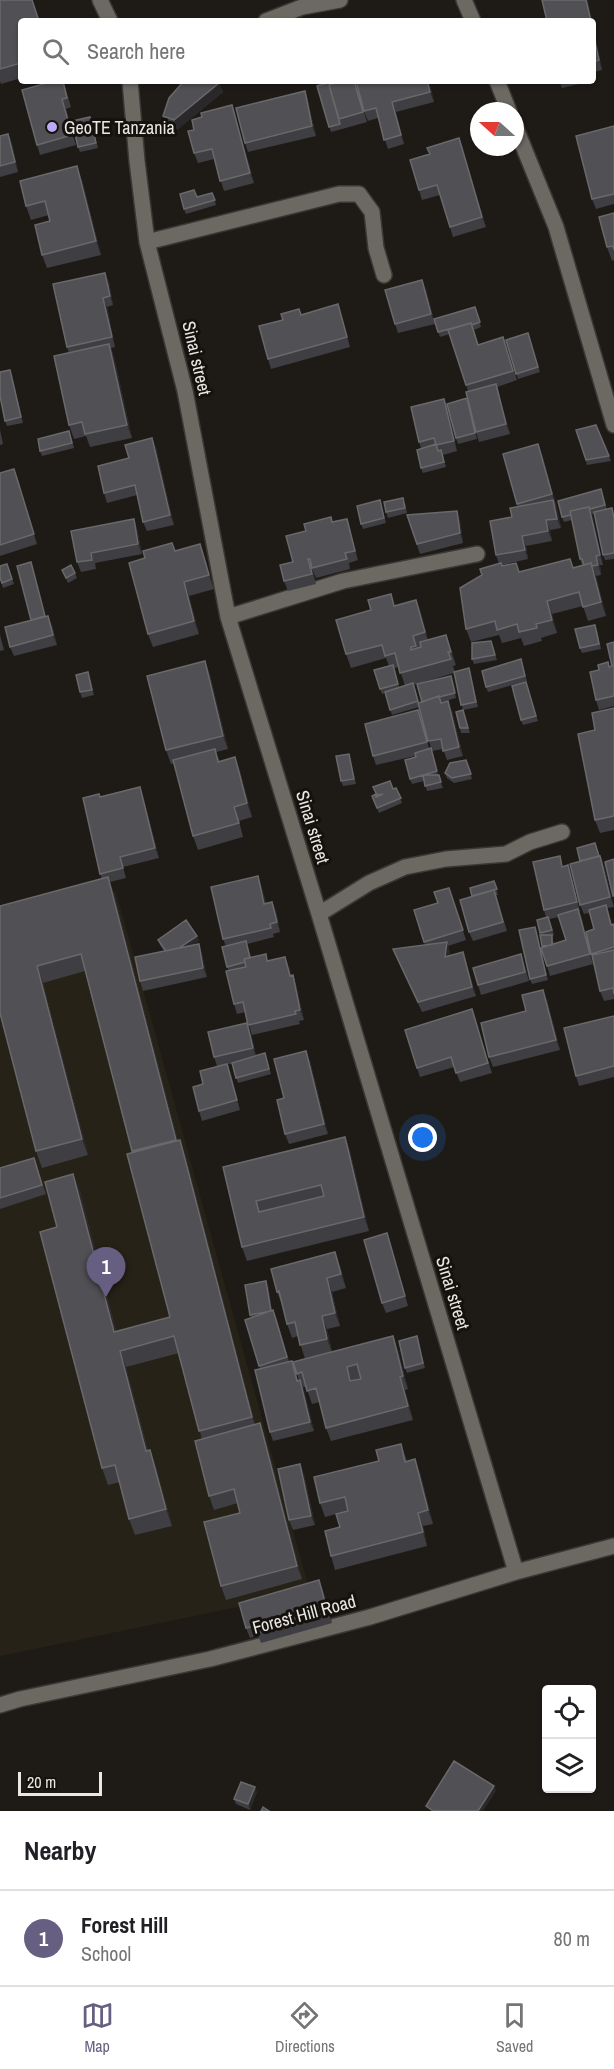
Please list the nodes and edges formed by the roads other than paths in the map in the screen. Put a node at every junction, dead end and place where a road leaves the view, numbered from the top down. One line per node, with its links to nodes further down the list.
1 (100, 0): 4 (street)
2 (340, 0): 5 (street)
3 (464, 0): 6 (street)
4 (109, 18)
5 (273, 18)
6 (472, 18)
7 (130, 84): 11 (street, Sinai street)
8 (498, 84): 9 (street)
9 (505, 102)
10 (524, 148): 13 (street)
11 (147, 242): 12 (street); 15 (street, Sinai street)
12 (384, 275)
13 (614, 425)
14 (477, 554): 15 (street)
15 (228, 617): 17 (street, Sinai street)
16 (562, 832): 17 (street)
17 (319, 914): 19 (street, Sinai street)
18 (614, 1546): 19 (street, Forest Hill Road)
19 (516, 1572): 20 (street, Forest Hill Road)
20 (0, 1705)

